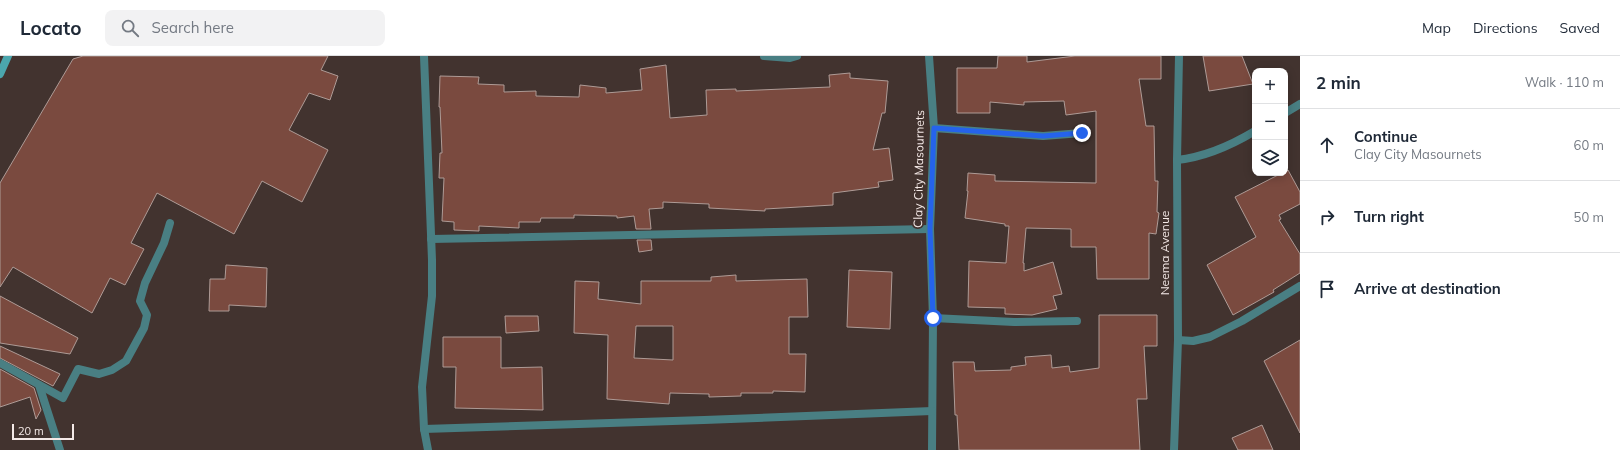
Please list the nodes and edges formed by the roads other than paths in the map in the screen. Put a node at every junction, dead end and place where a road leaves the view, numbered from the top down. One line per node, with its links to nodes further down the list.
1 (8, 56): 7 (main road)
2 (424, 56): 16 (street)
3 (764, 56): 4 (street)
4 (797, 56)
5 (930, 56): 10 (street, Clay City Masournets)
6 (1179, 56): 13 (street, Neema Avenue)
7 (0, 74)
8 (1300, 104): 9 (street)
9 (1288, 111)
10 (934, 128): 11 (street); 15 (street, Clay City Masournets)
11 (1082, 133)
12 (1252, 133): 13 (street)
13 (1177, 160): 20 (street, Neema Avenue)
14 (170, 223): 22 (street)
15 (930, 229): 16 (street); 18 (street, Clay City Masournets)
16 (431, 238): 24 (street)
17 (1300, 286): 20 (street)
18 (933, 318): 19 (street); 23 (street, Clay City Masournets)
19 (1077, 321)
20 (1178, 340): 28 (street, Neema Avenue)
21 (0, 363): 22 (street)
22 (39, 385): 25 (street)
23 (932, 411): 24 (street); 27 (street, Clay City Masournets)
24 (424, 429): 26 (street)
25 (60, 450)
26 (428, 450)
27 (932, 450)
28 (1174, 450)

